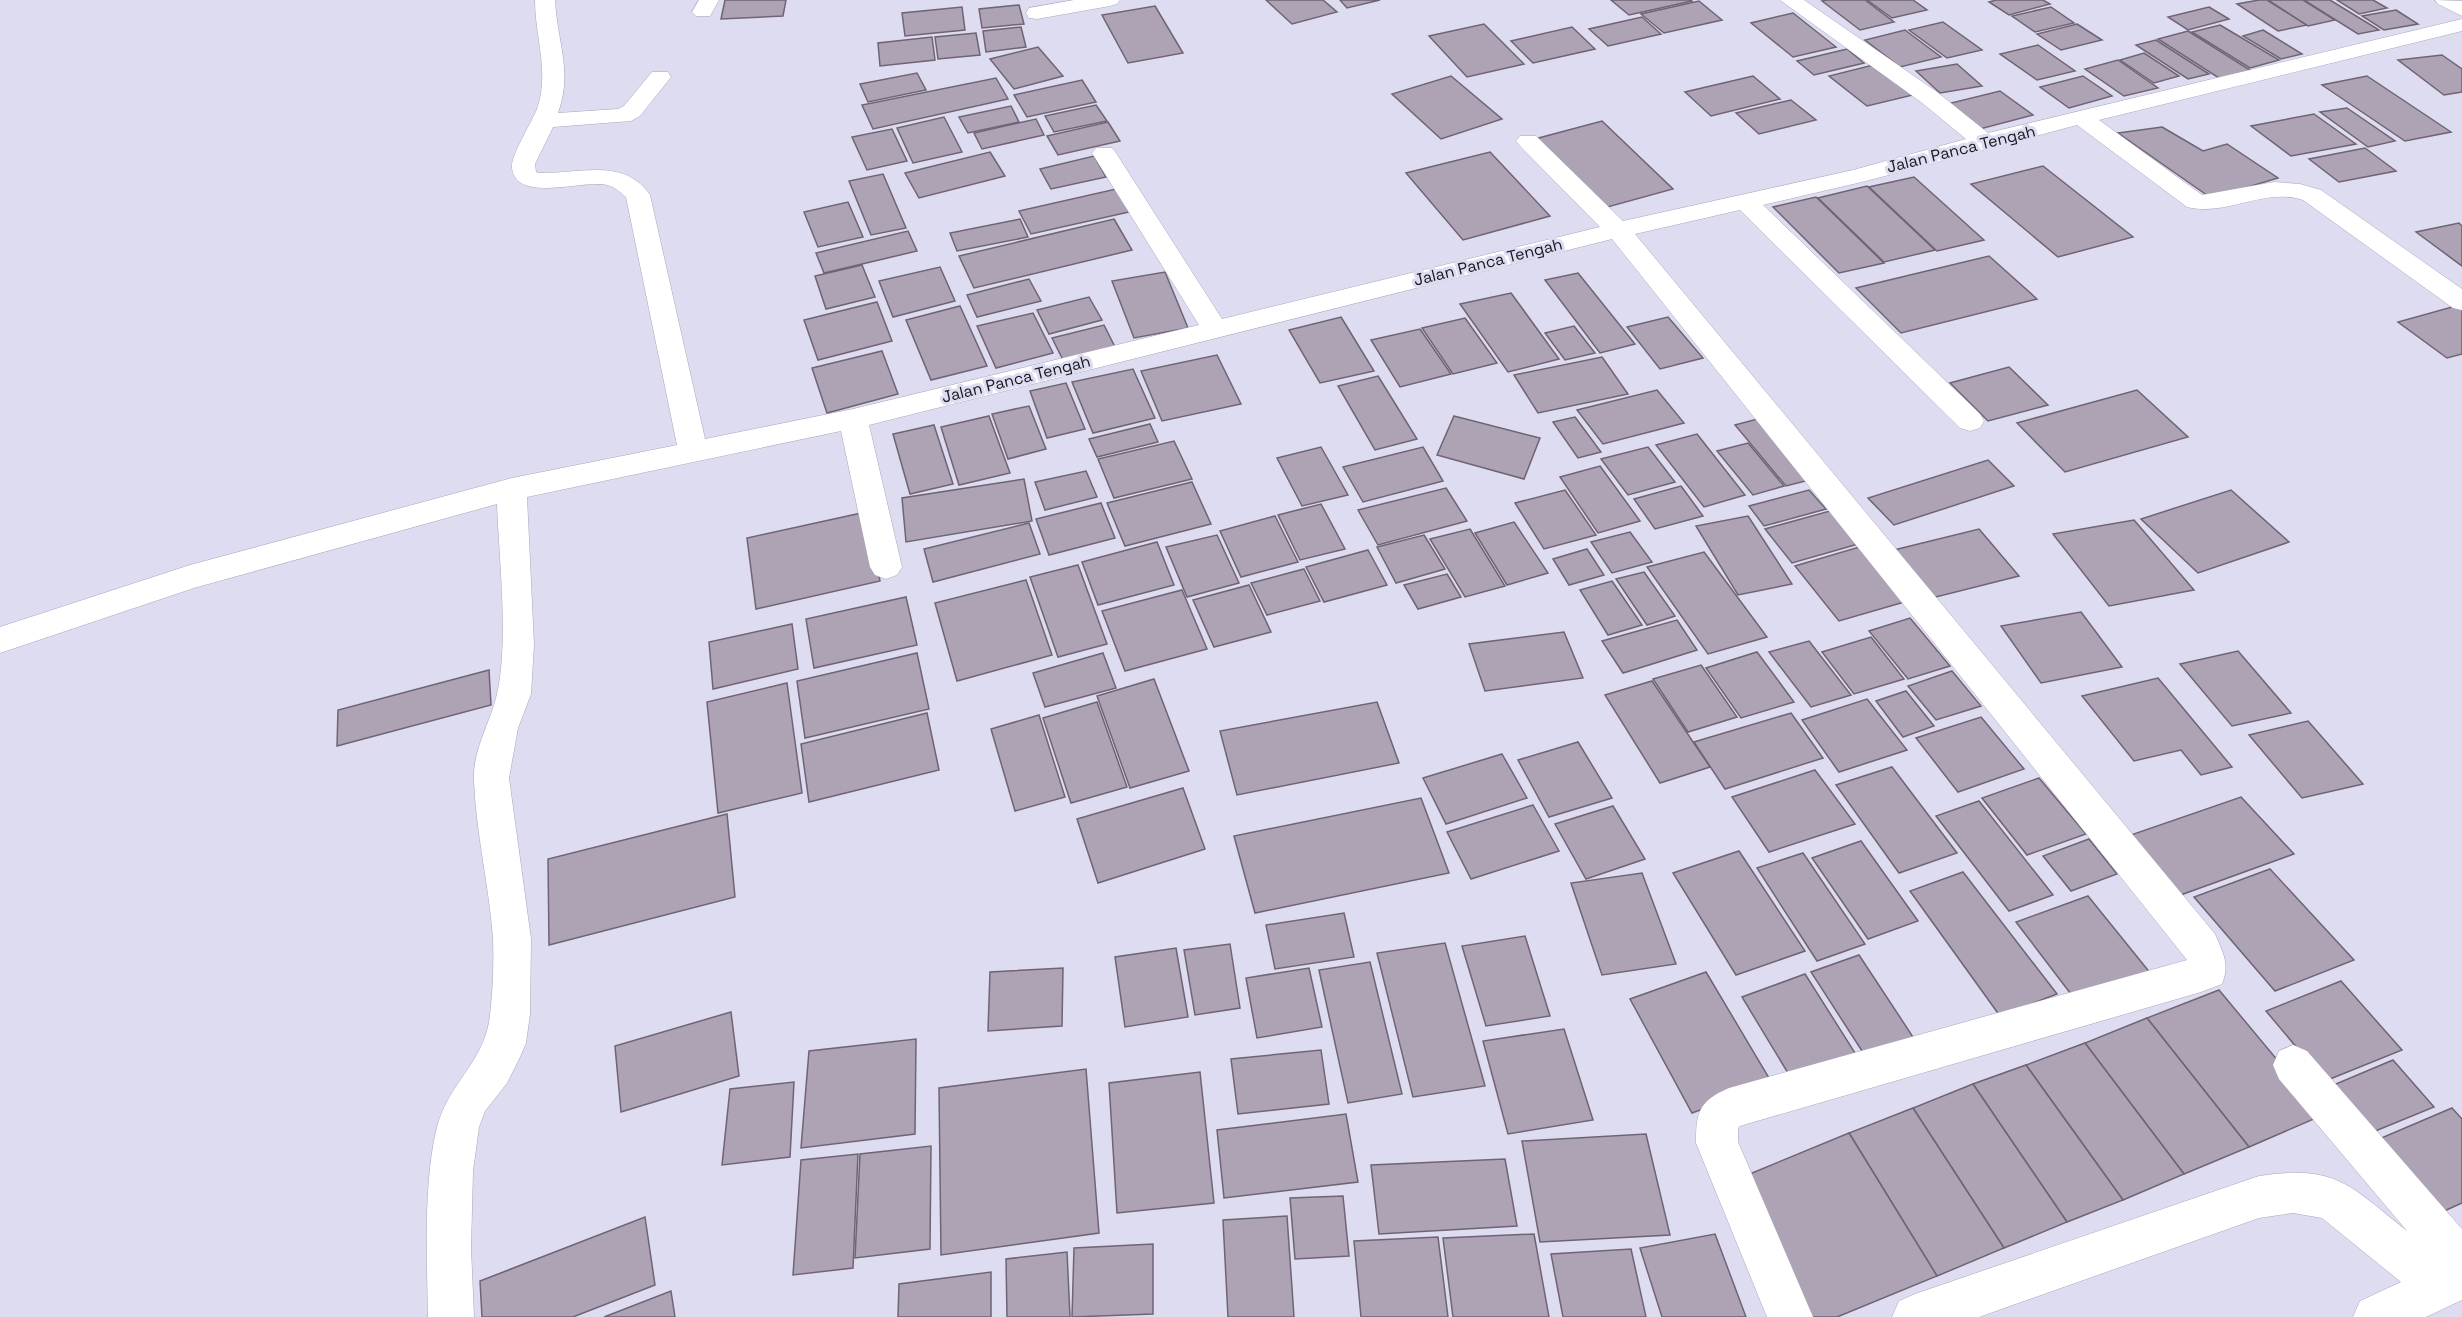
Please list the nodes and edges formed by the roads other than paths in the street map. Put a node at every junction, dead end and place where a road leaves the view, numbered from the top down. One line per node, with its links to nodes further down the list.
1 (545, 0): 10 (street)
2 (1110, 0): 6 (street)
3 (1790, 0): 12 (street)
4 (2445, 0): 5 (street)
5 (2462, 10)
6 (1037, 13)
7 (2462, 25): 9 (street, Jalan Panca Tengah)
8 (660, 77): 10 (street)
9 (2083, 119): 12 (street, Jalan Panca Tengah); 16 (street)
10 (545, 121): 20 (street)
11 (1528, 141): 15 (street)
12 (1984, 141): 14 (street, Jalan Panca Tengah)
13 (1104, 153): 17 (street)
14 (1745, 201): 15 (street, Jalan Panca Tengah); 19 (street)
15 (1618, 230): 17 (street, Jalan Panca Tengah); 27 (street)
16 (2462, 302)
17 (1216, 330): 18 (street, Jalan Panca Tengah)
18 (853, 419): 20 (street, Jalan Panca Tengah); 22 (street)
19 (1971, 421)
20 (693, 451): 21 (street, Jalan Panca Tengah)
21 (512, 489): 23 (street, Jalan Panca Tengah); 26 (street)
22 (886, 567)
23 (0, 640)
24 (2293, 1065): 25 (street)
25 (2455, 1275): 28 (street); 29 (street)
26 (451, 1317)
27 (1790, 1317)
28 (1915, 1317)
29 (2376, 1317)

